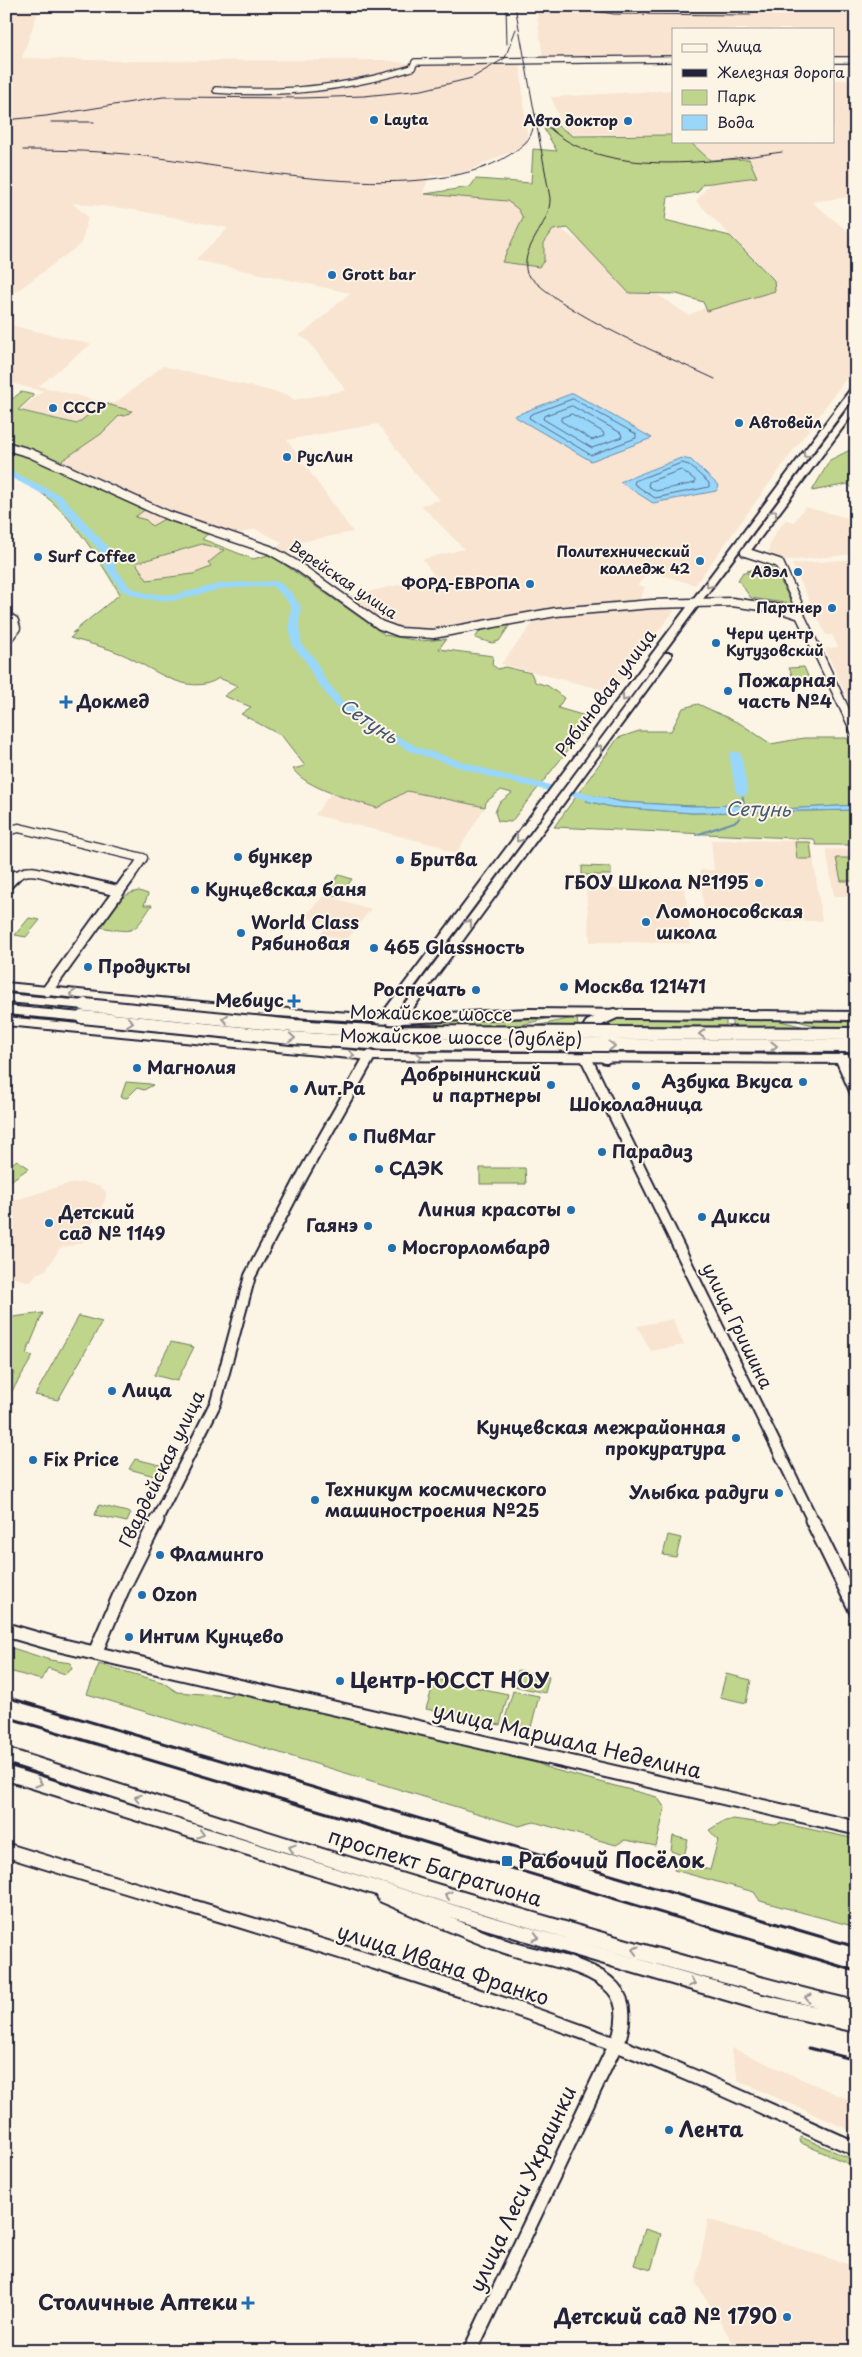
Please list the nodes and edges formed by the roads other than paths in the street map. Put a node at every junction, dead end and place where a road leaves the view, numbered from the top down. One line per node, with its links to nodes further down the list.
1 (672, 59): 4 (street)
2 (834, 60): 3 (street)
3 (856, 60)
4 (216, 90)
5 (856, 388): 9 (main road, Рябиновая улица, one-way to 9)
6 (856, 404): 8 (main road, Рябиновая улица, one-way to 6)
7 (6, 446): 9 (street, Верейская улица)
8 (745, 552): 9 (main road, Рябиновая улица); 10 (street)
9 (702, 603): 10 (street, Верейская улица); 14 (main road, Рябиновая улица)
10 (800, 615): 13 (street)
11 (6, 616): 12 (street)
12 (6, 641)
13 (856, 733)
14 (553, 801): 26 (main road, Рябиновая улица, one-way to 26); 27 (main road, Рябиновая улица, one-way to 14)
15 (6, 831): 17 (street)
16 (6, 885): 17 (street)
17 (118, 891): 19 (street)
18 (6, 988): 19 (main road, Можайское шоссе (дублёр))
19 (47, 991): 22 (main road, Можайское шоссе (дублёр), one-way to 19)
20 (6, 998): 23 (main road, Можайское шоссе)
21 (6, 1010): 23 (main road, Можайское шоссе)
22 (243, 1010): 26 (main road, Можайское шоссе (дублёр)); 30 (main road)
23 (83, 1011): 29 (main road, Можайское шоссе, one-way to 23, bridge); 31 (main road, Можайское шоссе, one-way to 31, bridge)
24 (614, 1014): 25 (main road, Можайское шоссе (дублёр)); 27 (main road, Можайское шоссе (дублёр)); 34 (street)
25 (856, 1016)
26 (383, 1019): 27 (main road, Можайское шоссе (дублёр)); 32 (main road, Рябиновая улица)
27 (398, 1019): 32 (main road, Рябиновая улица)
28 (6, 1021): 30 (main road, Можайское шоссе (дублёр))
29 (856, 1034)
30 (232, 1044): 32 (main road, Можайское шоссе (дублёр), one-way to 32)
31 (856, 1046)
32 (370, 1056): 33 (main road, Можайское шоссе (дублёр), one-way to 33); 40 (street, Гвардейская улица)
33 (586, 1058): 34 (main road, Можайское шоссе (дублёр)); 38 (street, улица Гришина)
34 (606, 1058): 35 (main road, Можайское шоссе (дублёр))
35 (841, 1059): 36 (main road, Можайское шоссе (дублёр)); 37 (street)
36 (856, 1059)
37 (856, 1093)
38 (856, 1610)
39 (6, 1630): 40 (street, улица Маршала Неделина)
40 (95, 1653): 43 (street, улица Маршала Неделина)
41 (6, 1755): 46 (main road, проспект Багратиона, one-way to 41)
42 (6, 1773): 45 (main road, проспект Багратиона, one-way to 45)
43 (856, 1828)
44 (6, 1850): 49 (street, улица Ивана Франко)
45 (324, 1872): 46 (main road, проспект Багратиона); 49 (street, улица Леси Украинки)
46 (492, 1916): 47 (main road, проспект Багратиона, one-way to 46); 48 (main road, проспект Багратиона, one-way to 48)
47 (856, 2009)
48 (856, 2024)
49 (615, 2044): 50 (street, улица Ивана Франко); 51 (street, улица Леси Украинки)
50 (856, 2149)
51 (470, 2351)

